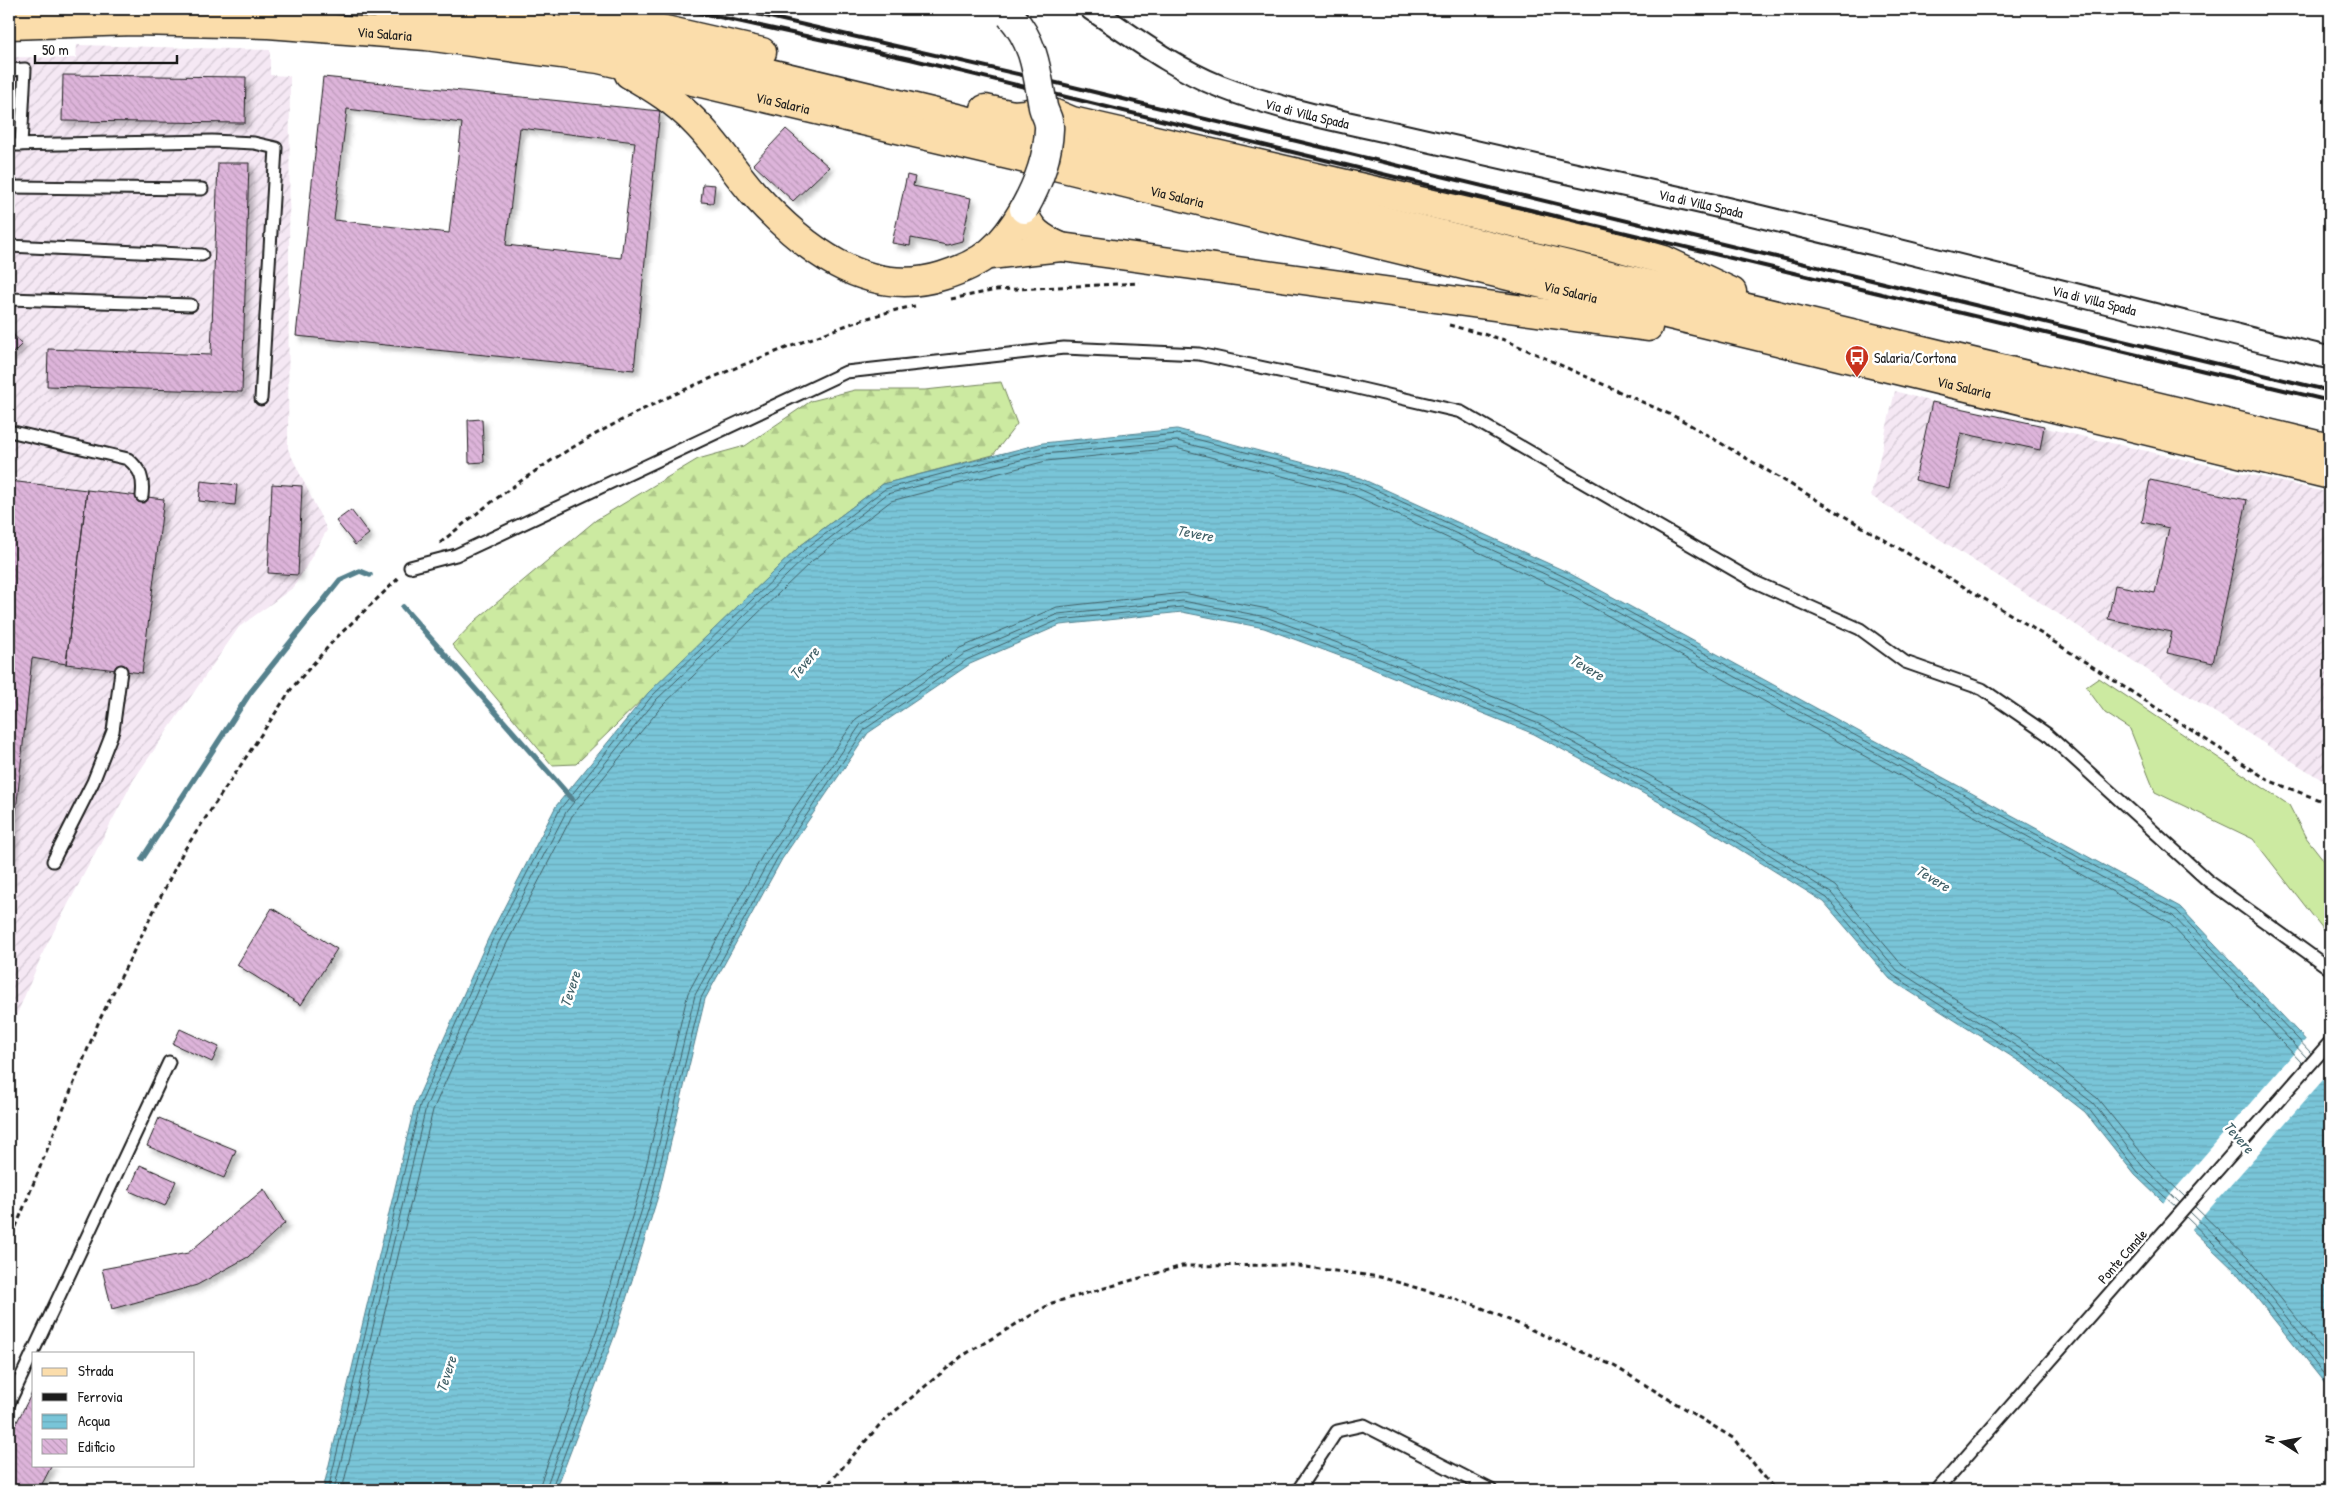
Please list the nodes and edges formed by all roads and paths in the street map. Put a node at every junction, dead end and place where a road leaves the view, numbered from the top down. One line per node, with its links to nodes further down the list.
1 (386, 9): 24 (main road, Via Salaria)
2 (573, 9): 8 (main road)
3 (1091, 9): 26 (street, Via di Villa Spada)
4 (1010, 15): 8 (street, bridge)
5 (9, 26): 6 (main road, Via Salaria)
6 (599, 59): 17 (main road); 25 (main road, Via Salaria)
7 (9, 70): 10 (lane)
8 (1044, 109): 13 (street); 24 (main road)
9 (9, 145): 10 (lane)
10 (21, 145): 27 (lane)
11 (9, 187): 12 (lane)
12 (202, 188)
13 (1024, 209): 15 (main road); 17 (main road)
14 (9, 246): 16 (lane)
15 (1061, 247): 17 (main road); 25 (main road)
16 (202, 255)
17 (990, 255)
18 (1145, 283): 20 (path)
19 (9, 299): 22 (lane)
20 (942, 301)
21 (924, 304): 32 (path)
22 (191, 305)
23 (1442, 323): 34 (path)
24 (1812, 324): 29 (main road, Via Salaria)
25 (1771, 340): 30 (main road, Via Salaria)
26 (2330, 358)
27 (261, 399)
28 (9, 431): 31 (lane)
29 (2330, 448)
30 (2330, 475)
31 (142, 496)
32 (410, 567): 36 (lane); 39 (path)
33 (121, 671): 35 (lane)
34 (2330, 804)
35 (53, 861)
36 (2330, 969)
37 (2330, 1042): 47 (lane, Ponte Canale)
38 (169, 1062): 40 (lane)
39 (9, 1244)
40 (33, 1352)
41 (32, 1354): 42 (lane)
42 (9, 1403)
43 (823, 1490): 46 (path)
44 (1298, 1490): 45 (lane)
45 (1491, 1490)
46 (1775, 1490)
47 (1937, 1490)

